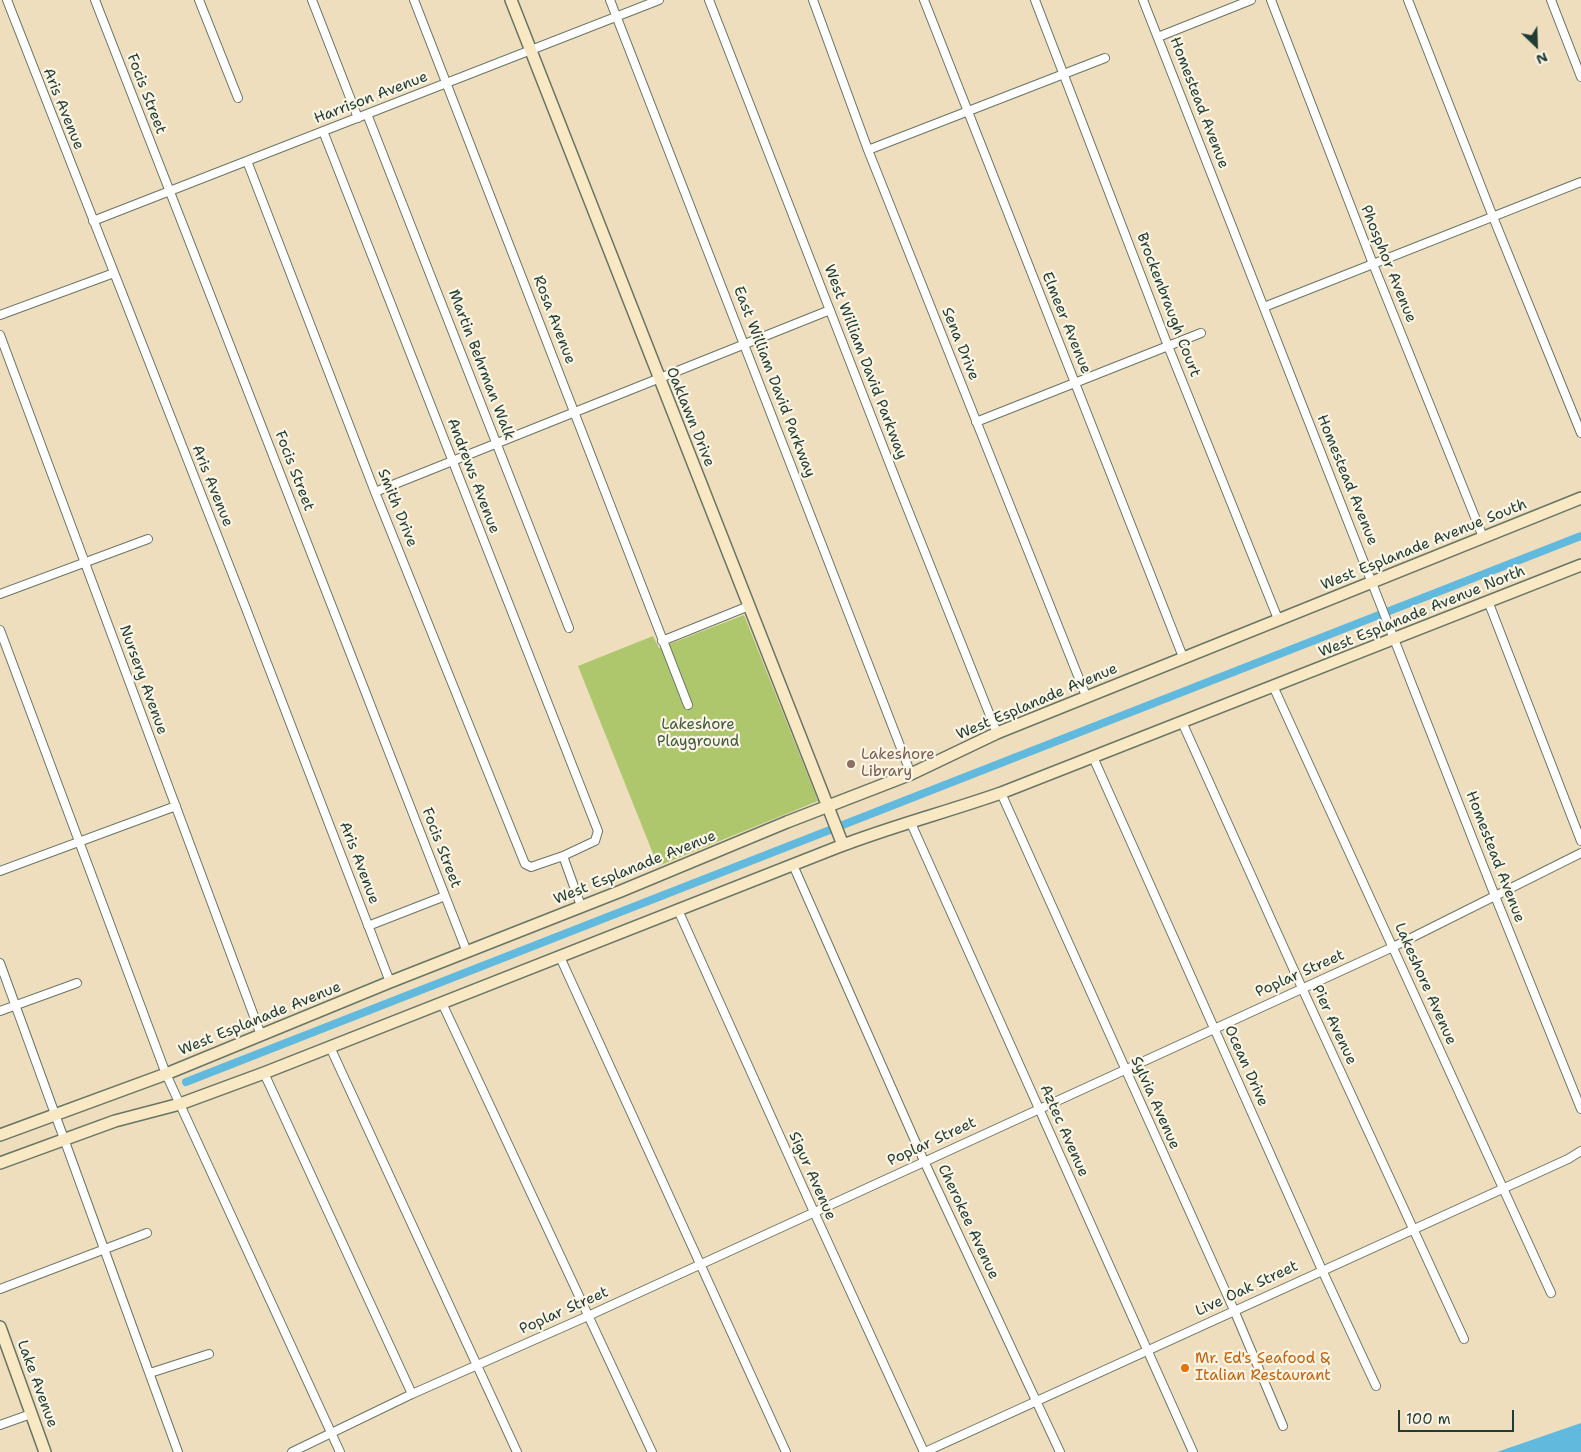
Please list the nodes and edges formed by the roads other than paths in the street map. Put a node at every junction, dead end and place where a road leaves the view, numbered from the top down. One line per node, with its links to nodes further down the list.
1 (6, 0): 35 (street, Aris Avenue)
2 (95, 0): 33 (street, Focis Street)
3 (198, 0): 25 (street)
4 (312, 0): 28 (street)
5 (414, 0): 24 (street, Rosa Avenue)
6 (511, 0): 20 (main road, Oaklawn Drive)
7 (610, 0): 18 (street, East William David Parkway)
8 (659, 0): 18 (street, Harrison Avenue)
9 (709, 0): 39 (street, West William David Parkway)
10 (813, 0): 30 (street, Sena Drive)
11 (924, 0): 26 (street, Elmeer Avenue)
12 (1035, 0): 22 (street, Brockenbraugh Court)
13 (1143, 0): 19 (street, Homestead Avenue)
14 (1250, 0): 19 (street)
15 (1271, 0): 36 (street, Phosphor Avenue)
16 (1408, 0): 34 (street)
17 (1551, 0): 23 (street)
18 (616, 17): 20 (street, Harrison Avenue); 43 (street, East William David Parkway)
19 (1158, 37): 38 (street, Homestead Avenue)
20 (530, 50): 24 (street, Harrison Avenue); 45 (main road, Oaklawn Drive)
21 (1105, 58): 22 (street)
22 (1064, 73): 26 (street); 44 (street, Brockenbraugh Court)
23 (1581, 77)
24 (446, 83): 27 (street, Harrison Avenue); 47 (street, Rosa Avenue)
25 (238, 98)
26 (967, 110): 30 (street); 46 (street, Elmeer Avenue)
27 (368, 114): 28 (street, Harrison Avenue); 50 (street, Martin Behrman Walk)
28 (358, 118): 29 (street, Harrison Avenue)
29 (323, 131): 31 (street, Harrison Avenue); 51 (street, Andrews Avenue)
30 (868, 150): 48 (street, Sena Drive)
31 (247, 161): 33 (street, Harrison Avenue); 52 (street, Smith Drive)
32 (1581, 182): 34 (street)
33 (170, 191): 35 (street, Harrison Avenue); 86 (street, Focis Street)
34 (1493, 217): 36 (street); 49 (street)
35 (93, 221): 37 (street, Aris Avenue)
36 (1373, 264): 38 (street); 54 (street, Phosphor Avenue)
37 (114, 272): 40 (street); 90 (street, Aris Avenue)
38 (1264, 308): 58 (street, Homestead Avenue)
39 (830, 310): 43 (street); 72 (street, West William David Parkway)
40 (0, 315)
41 (1201, 332): 44 (street)
42 (0, 335): 56 (street, Nursery Avenue)
43 (745, 345): 45 (street); 74 (street, East William David Parkway)
44 (1168, 346): 46 (street); 62 (street, Brockenbraugh Court)
45 (659, 379): 47 (street); 61 (main road, Oaklawn Drive)
46 (1075, 383): 48 (street); 67 (street, Elmeer Avenue)
47 (575, 413): 50 (street); 66 (street, Rosa Avenue)
48 (976, 422): 69 (street, Sena Drive)
49 (1581, 433)
50 (498, 444): 51 (street); 63 (street, Martin Behrman Walk)
51 (452, 461): 52 (street); 83 (street, Andrews Avenue)
52 (375, 492): 83 (street, Smith Drive)
53 (1581, 498): 54 (main road, West Esplanade Avenue South)
54 (1483, 537): 58 (main road, West Esplanade Avenue South)
55 (148, 539): 56 (street)
56 (85, 563): 59 (street); 76 (street, Nursery Avenue)
57 (1581, 567): 60 (main road, West Esplanade Avenue North)
58 (1373, 582): 62 (main road, West Esplanade Avenue South); 65 (street, Homestead Avenue)
59 (0, 594)
60 (1488, 601): 65 (main road, West Esplanade Avenue North); 81 (street)
61 (749, 606): 66 (street); 77 (main road, Oaklawn Drive)
62 (1278, 619): 67 (main road, West Esplanade Avenue)
63 (569, 628)
64 (0, 630): 80 (street)
65 (1395, 638): 68 (main road, West Esplanade Avenue North); 87 (street, Homestead Avenue)
66 (662, 641): 70 (street, Rosa Avenue)
67 (1183, 657): 69 (main road, West Esplanade Avenue)
68 (1274, 686): 71 (main road); 91 (street, Lakeshore Avenue)
69 (1086, 696): 72 (main road, West Esplanade Avenue)
70 (688, 705)
71 (1182, 722): 73 (main road); 97 (street, Pier Avenue)
72 (997, 732): 74 (main road, West Esplanade Avenue)
73 (1093, 757): 75 (main road); 101 (street, Ocean Drive)
74 (911, 774): 77 (main road, West Esplanade Avenue)
75 (1001, 793): 78 (main road); 104 (street, Sylvia Avenue)
76 (176, 806): 80 (street); 102 (street, Nursery Avenue)
77 (830, 812): 79 (main road, Oaklawn Drive); 88 (main road, West Esplanade Avenue)
78 (910, 821): 79 (main road); 108 (street, Aztec Avenue)
79 (842, 841): 84 (main road)
80 (80, 842): 85 (street); 106 (street)
81 (1581, 842)
82 (1581, 854): 87 (street, Poplar Street)
83 (563, 856): 88 (street)
84 (793, 865): 89 (main road); 114 (street, Cherokee Avenue)
85 (0, 871)
86 (445, 896): 90 (street); 92 (street, Focis Street)
87 (1495, 896): 91 (street, Poplar Street); 109 (street, Homestead Avenue)
88 (581, 906): 92 (main road, West Esplanade Avenue)
89 (678, 910): 93 (main road); 117 (street, Sigur Avenue)
90 (368, 926): 95 (street, Aris Avenue)
91 (1393, 947): 97 (street, Poplar Street); 116 (street, Lakeshore Avenue)
92 (467, 952): 95 (main road, West Esplanade Avenue)
93 (560, 957): 98 (main road); 121 (street)
94 (0, 963): 99 (street)
95 (390, 982): 102 (main road, West Esplanade Avenue)
96 (77, 983): 99 (street)
97 (1302, 988): 101 (street, Poplar Street); 118 (street, Pier Avenue)
98 (442, 1003): 103 (main road); 126 (street)
99 (15, 1005): 100 (street); 110 (street)
100 (0, 1011)
101 (1214, 1028): 104 (street, Poplar Street); 122 (street, Ocean Drive)
102 (261, 1035): 106 (main road, West Esplanade Avenue)
103 (330, 1047): 105 (main road); 131 (street)
104 (1125, 1068): 108 (street, Poplar Street); 125 (street, Sylvia Avenue)
105 (264, 1073): 107 (main road); 134 (street)
106 (166, 1074): 107 (street); 110 (main road, West Esplanade Avenue)
107 (180, 1104): 112 (main road); 139 (street)
108 (1039, 1108): 114 (street, Poplar Street); 129 (street, Aztec Avenue)
109 (1581, 1109)
110 (56, 1115): 111 (main road, West Esplanade Avenue); 112 (street)
111 (0, 1135)
112 (65, 1139): 115 (main road); 120 (street)
113 (1581, 1151): 116 (street, Live Oak Street)
114 (924, 1161): 117 (street, Poplar Street); 135 (street, Cherokee Avenue)
115 (0, 1163)
116 (1502, 1189): 118 (street, Live Oak Street); 124 (street, Lakeshore Avenue)
117 (814, 1212): 121 (street, Poplar Street); 147 (street, Sigur Avenue)
118 (1412, 1229): 122 (street, Live Oak Street); 128 (street, Pier Avenue)
119 (147, 1233): 120 (street)
120 (105, 1250): 123 (street); 132 (street)
121 (701, 1264): 126 (street, Poplar Street); 146 (street)
122 (1322, 1270): 125 (street, Live Oak Street); 133 (street, Ocean Drive)
123 (0, 1289)
124 (1551, 1293)
125 (1234, 1310): 129 (street, Live Oak Street); 138 (street, Sylvia Avenue)
126 (588, 1316): 131 (street, Poplar Street); 145 (street)
127 (0, 1327): 136 (main road, Lake Avenue)
128 (1464, 1339)
129 (1147, 1350): 135 (street, Live Oak Street); 149 (street, Aztec Avenue)
130 (209, 1354): 132 (street)
131 (477, 1365): 134 (street, Poplar Street); 144 (street)
132 (150, 1373): 141 (street)
133 (1376, 1386)
134 (412, 1394): 139 (street, Poplar Street)
135 (1037, 1401): 147 (street, Live Oak Street); 148 (street, Cherokee Avenue)
136 (32, 1414): 137 (street); 140 (main road, Lake Avenue)
137 (0, 1426)
138 (1283, 1426)
139 (332, 1433): 142 (street, Poplar Street); 143 (street)
140 (45, 1452)
141 (178, 1452)
142 (292, 1452)
143 (340, 1452)
144 (517, 1452)
145 (652, 1452)
146 (786, 1452)
147 (925, 1452)
148 (1060, 1452)
149 (1193, 1452)

